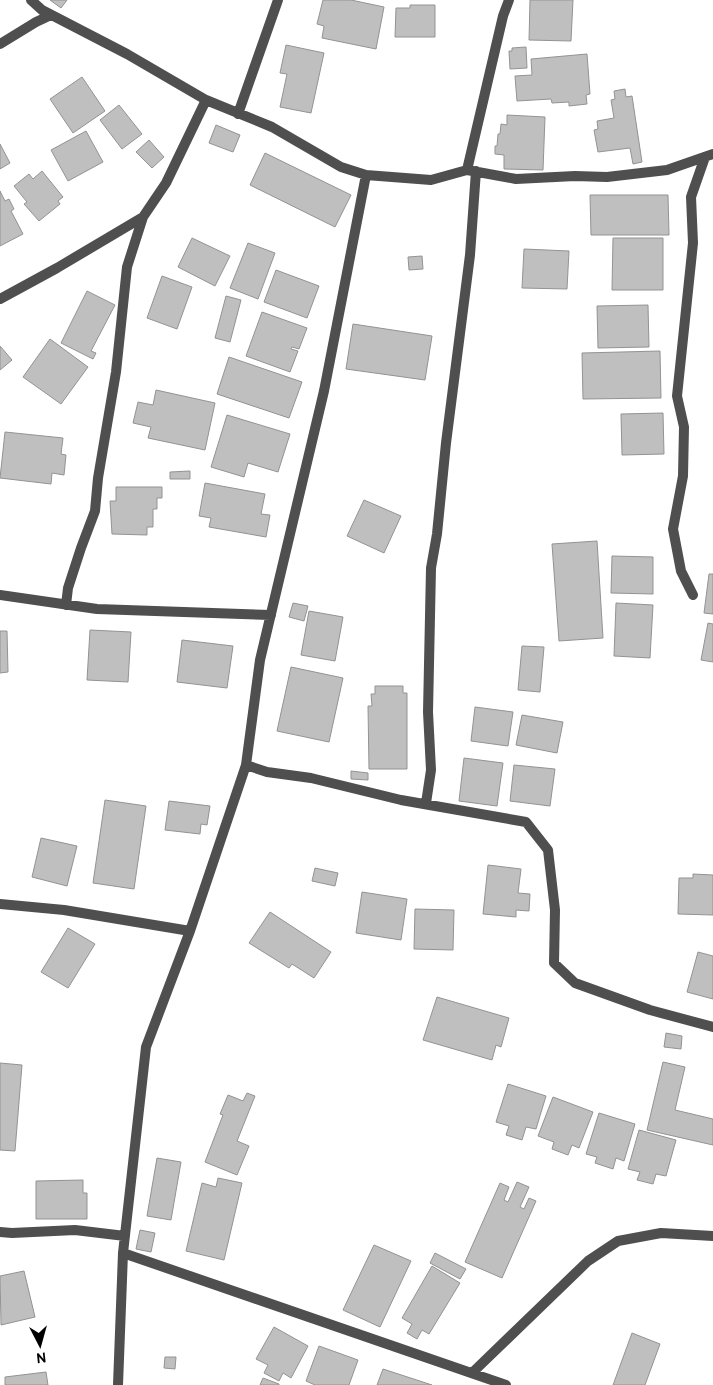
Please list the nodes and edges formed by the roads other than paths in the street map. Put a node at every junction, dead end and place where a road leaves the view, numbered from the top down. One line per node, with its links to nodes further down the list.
1 (31, 0): 4 (street)
2 (278, 0): 7 (street)
3 (508, 0): 9 (street)
4 (51, 15): 5 (street); 6 (street)
5 (0, 44)
6 (206, 100): 7 (street); 11 (street)
7 (238, 114): 10 (street)
8 (709, 155): 9 (street); 14 (street)
9 (471, 171): 10 (street); 18 (street)
10 (366, 174): 16 (street)
11 (142, 217): 12 (street); 15 (street)
12 (0, 299)
13 (0, 595): 15 (street)
14 (693, 595)
15 (66, 604): 16 (street)
16 (271, 615): 17 (street)
17 (246, 765): 18 (street); 20 (street)
18 (426, 803): 21 (street)
19 (0, 904): 20 (street)
20 (190, 931): 23 (street)
21 (713, 1027)
22 (0, 1232): 23 (street)
23 (125, 1236): 25 (street)
24 (713, 1236): 26 (street)
25 (123, 1253): 26 (street); 28 (street)
26 (472, 1373): 27 (street)
27 (487, 1382): 29 (street)
28 (118, 1385)
29 (506, 1385)

